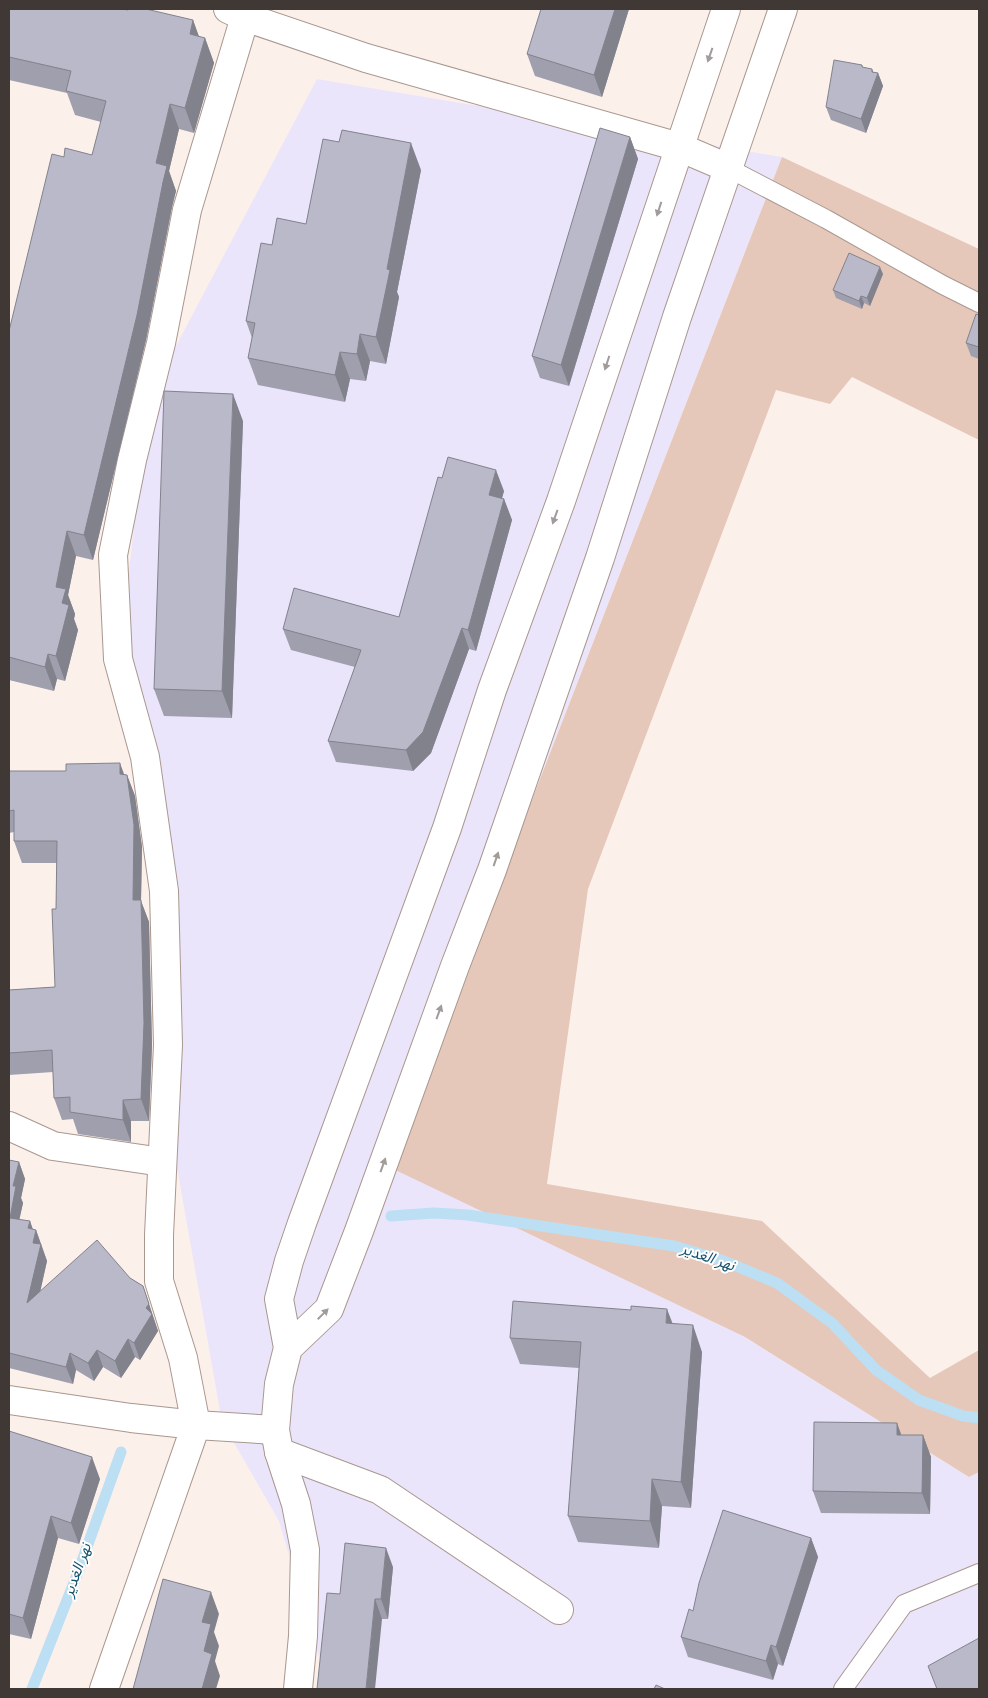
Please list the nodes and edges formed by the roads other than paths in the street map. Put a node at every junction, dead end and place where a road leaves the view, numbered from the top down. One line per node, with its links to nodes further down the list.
1 (726, 9): 4 (street, one-way to 4)
2 (783, 9): 5 (street)
3 (241, 12): 4 (street); 8 (street)
4 (679, 148): 5 (street); 9 (street, one-way to 9)
5 (728, 168): 6 (lane); 9 (street, one-way to 5)
6 (979, 303)
7 (9, 1126): 8 (street)
8 (162, 1162): 11 (street)
9 (288, 1348): 12 (street)
10 (9, 1400): 11 (street)
11 (196, 1425): 12 (street); 15 (street)
12 (277, 1441): 14 (street); 16 (street)
13 (979, 1573): 17 (lane)
14 (559, 1610)
15 (104, 1689)
16 (298, 1689)
17 (843, 1689)

